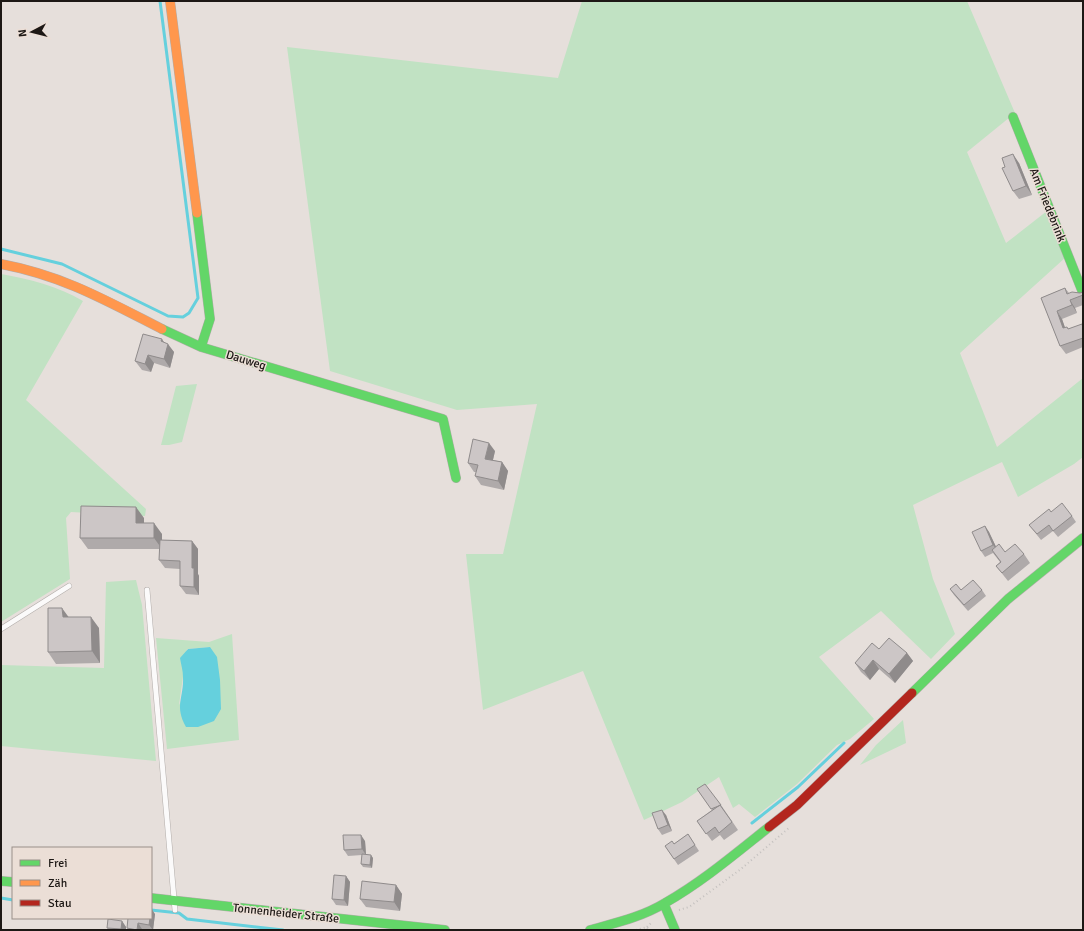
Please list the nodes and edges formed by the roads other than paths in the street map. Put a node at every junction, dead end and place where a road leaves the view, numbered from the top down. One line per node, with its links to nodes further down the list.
1 (170, 1): 5 (street)
2 (1013, 117): 4 (street, Am Friedebrink)
3 (1, 264): 5 (street, Dauweg)
4 (1083, 293)
5 (201, 347): 6 (street, Dauweg)
6 (456, 478)
7 (1083, 538): 14 (street)
8 (69, 586): 10 (lane)
9 (147, 590): 15 (lane)
10 (1, 629)
11 (1, 880): 12 (street)
12 (12, 882)
13 (152, 898): 15 (street, Tonnenheider Straße)
14 (664, 904): 17 (street); 18 (street)
15 (175, 905): 16 (street, Tonnenheider Straße)
16 (445, 930)
17 (590, 930)
18 (675, 930)

